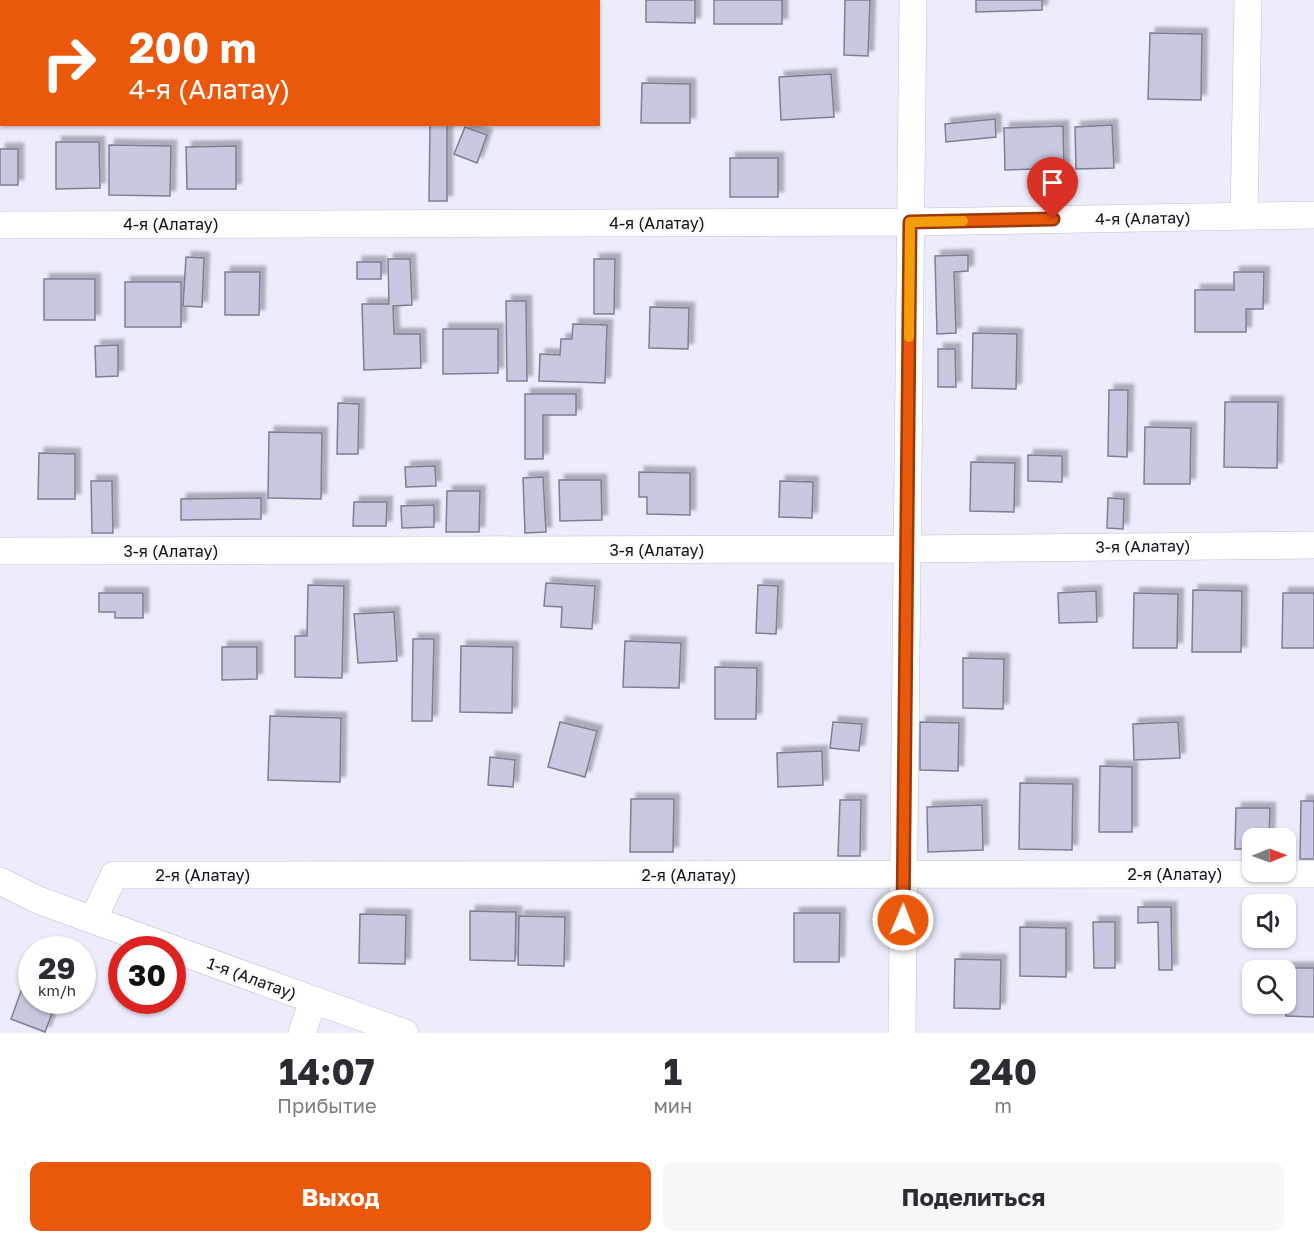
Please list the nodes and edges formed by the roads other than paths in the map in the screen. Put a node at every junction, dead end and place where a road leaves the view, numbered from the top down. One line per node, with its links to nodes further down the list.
1 (913, 0): 5 (street)
2 (1248, 0): 4 (street)
3 (1314, 215): 4 (street, 4-я (Алатау))
4 (1244, 216): 5 (street, 4-я (Алатау))
5 (910, 222): 6 (street, 4-я (Алатау)); 8 (street)
6 (0, 225)
7 (1314, 545): 8 (street, 3-я (Алатау))
8 (906, 549): 9 (street, 3-я (Алатау)); 10 (street)
9 (0, 551)
10 (903, 874): 11 (street, 2-я (Алатау)); 13 (street, 2-я (Алатау)); 17 (street)
11 (1314, 874)
12 (0, 881): 13 (street, 1-я (Алатау))
13 (93, 920): 14 (street, 1-я (Алатау))
14 (314, 1000): 15 (street); 16 (street, 1-я (Алатау))
15 (302, 1033)
16 (405, 1033)
17 (902, 1033)

